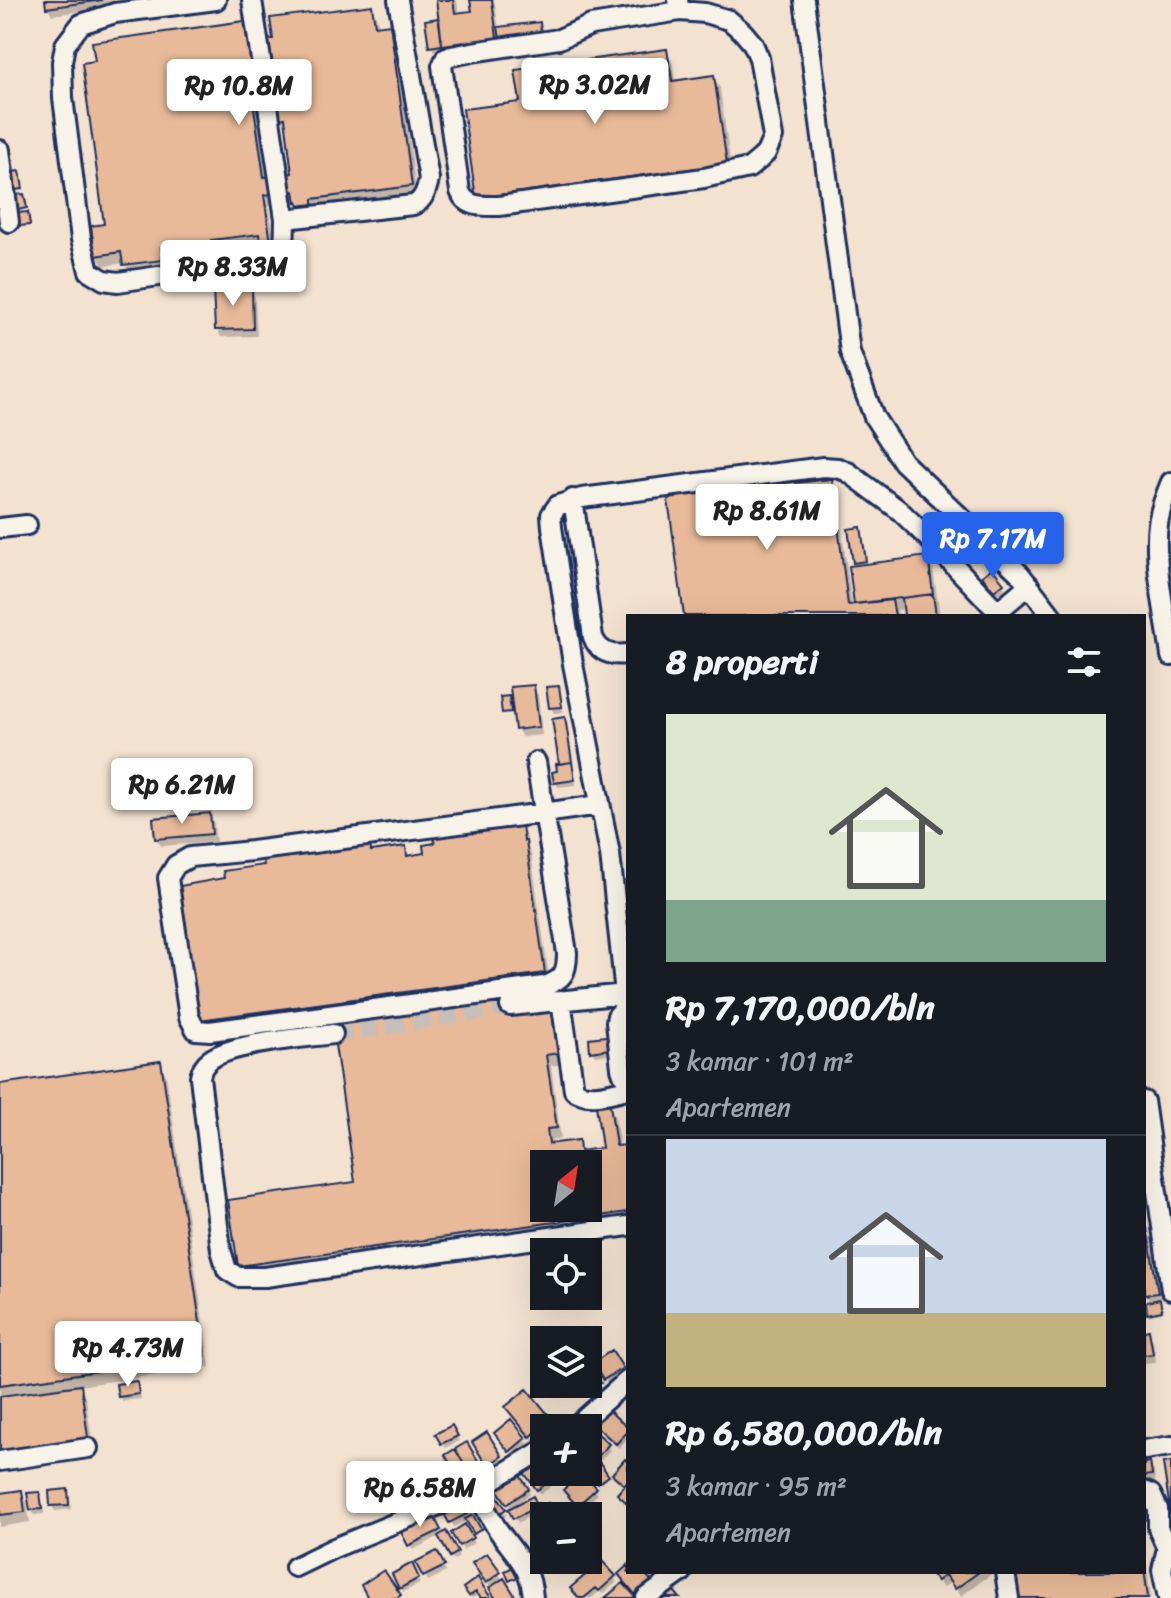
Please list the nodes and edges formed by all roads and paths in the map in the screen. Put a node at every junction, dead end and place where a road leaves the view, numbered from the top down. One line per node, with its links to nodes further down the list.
1 (216, 0): 7 (street)
2 (252, 0): 7 (street)
3 (398, 0): 7 (street)
4 (804, 0): 13 (street)
5 (679, 6): 5 (street)
6 (0, 160): 8 (street)
7 (285, 219)
8 (9, 222)
9 (1171, 482): 17 (street)
10 (573, 499): 14 (street); 16 (street); 19 (street)
11 (27, 525): 12 (street)
12 (0, 528)
13 (1029, 585): 14 (street); 15 (street)
14 (1000, 614)
15 (1051, 614)
16 (626, 654)
17 (1171, 656)
18 (536, 762): 20 (street)
19 (599, 805): 20 (street); 21 (street)
20 (544, 813): 20 (street)
21 (619, 852): 23 (street)
22 (561, 1000): 23 (street); 24 (street); 27 (street)
23 (626, 1002): 26 (street)
24 (510, 1006)
25 (333, 1034): 30 (street)
26 (626, 1077)
27 (626, 1089)
28 (1147, 1146): 29 (street)
29 (1149, 1182): 31 (street)
30 (626, 1226)
31 (1171, 1290)
32 (626, 1382): 33 (street)
33 (590, 1414)
34 (1171, 1446): 36 (street)
35 (88, 1448): 38 (street)
36 (1146, 1450)
37 (530, 1457): 39 (street)
38 (0, 1461)
39 (476, 1490): 41 (street); 44 (street)
40 (1146, 1492): 47 (street)
41 (295, 1567)
42 (679, 1574): 45 (street)
43 (1005, 1574): 46 (street)
44 (533, 1598)
45 (646, 1598)
46 (1009, 1598)
47 (1168, 1598)

